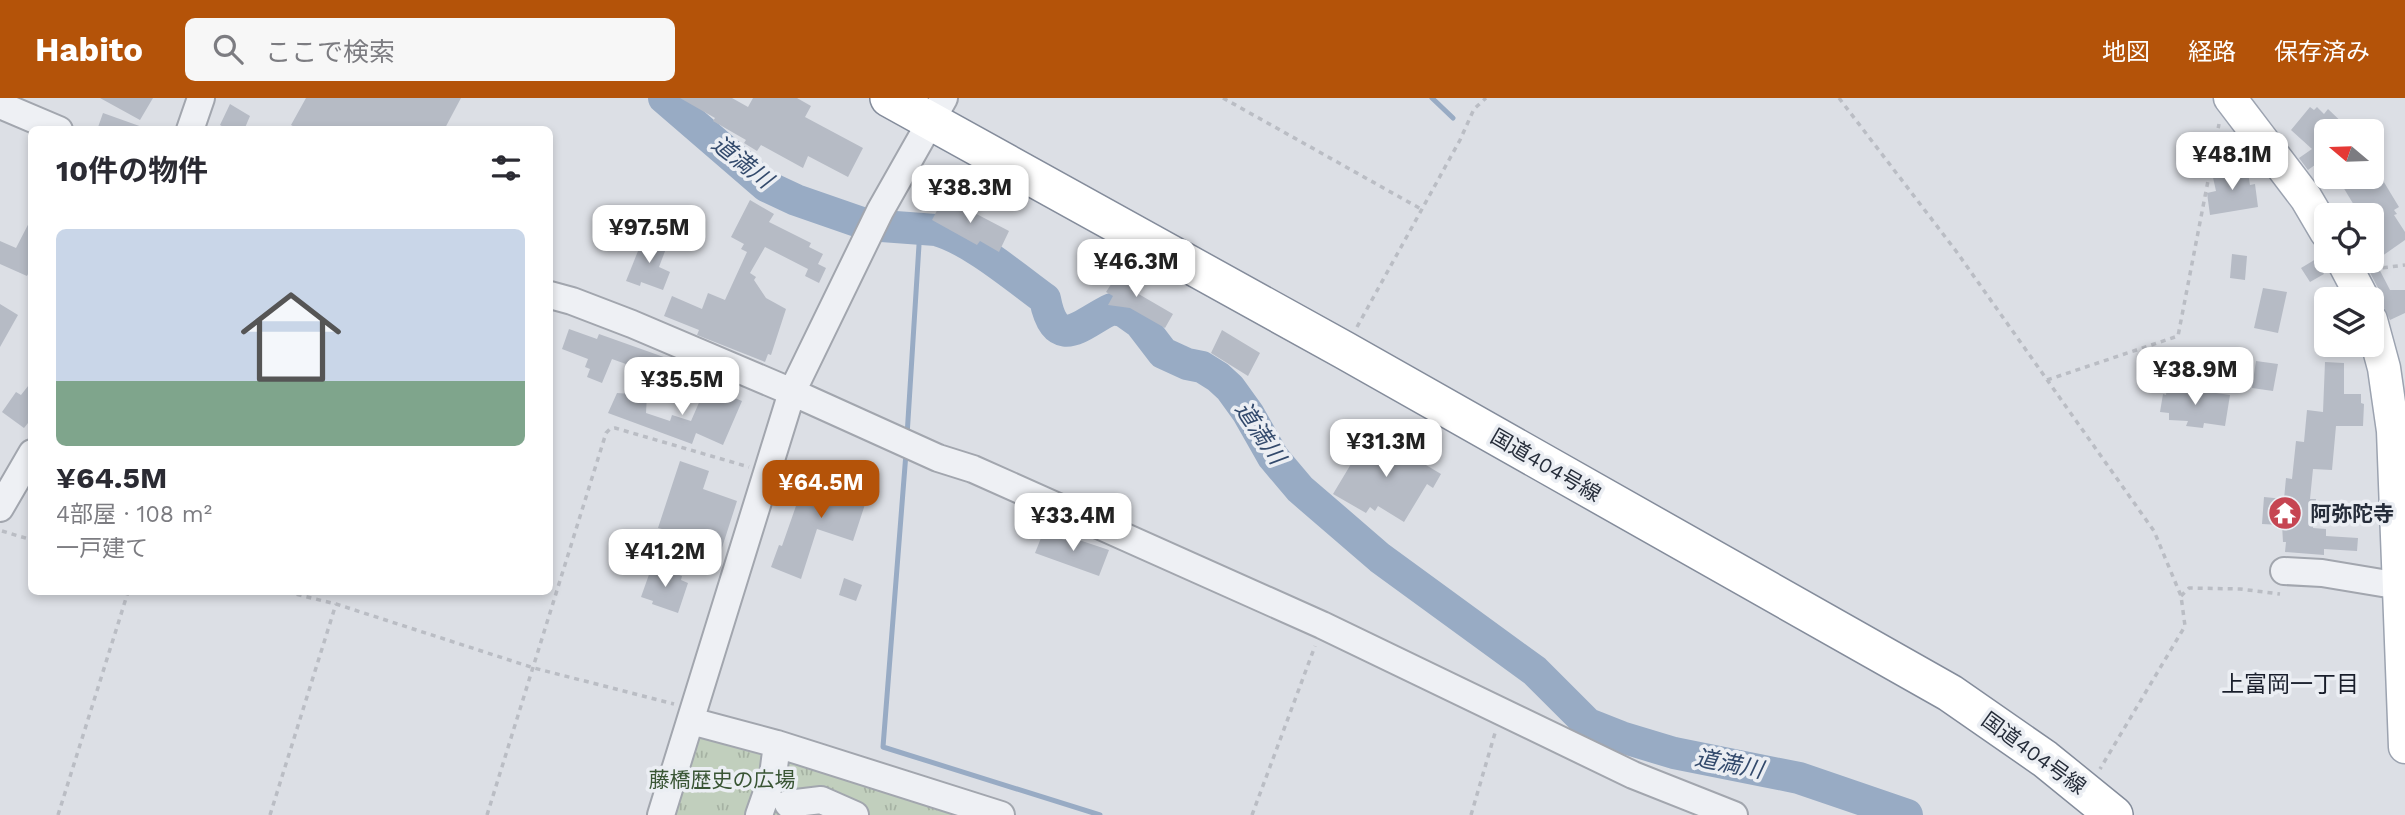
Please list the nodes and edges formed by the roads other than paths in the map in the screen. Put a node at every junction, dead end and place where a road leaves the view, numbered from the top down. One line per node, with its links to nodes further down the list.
1 (201, 98): 7 (street)
2 (889, 98): 4 (highway, 国道404号線)
3 (0, 105): 6 (street)
4 (937, 110): 11 (street); 24 (highway, 国道404号線)
5 (2224, 111): 8 (main road)
6 (50, 126)
7 (191, 126)
8 (2314, 212)
9 (553, 296): 11 (street)
10 (2381, 357): 15 (main road)
11 (792, 392): 16 (street); 23 (street)
12 (28, 460): 13 (street)
13 (0, 508)
14 (2284, 572): 15 (street)
15 (2400, 586): 17 (main road)
16 (693, 715): 18 (street); 20 (street)
17 (2405, 743)
18 (777, 744): 19 (street); 22 (street)
19 (776, 807): 21 (street)
20 (661, 815)
21 (855, 815)
22 (1001, 815)
23 (1734, 815)
24 (2114, 815)

